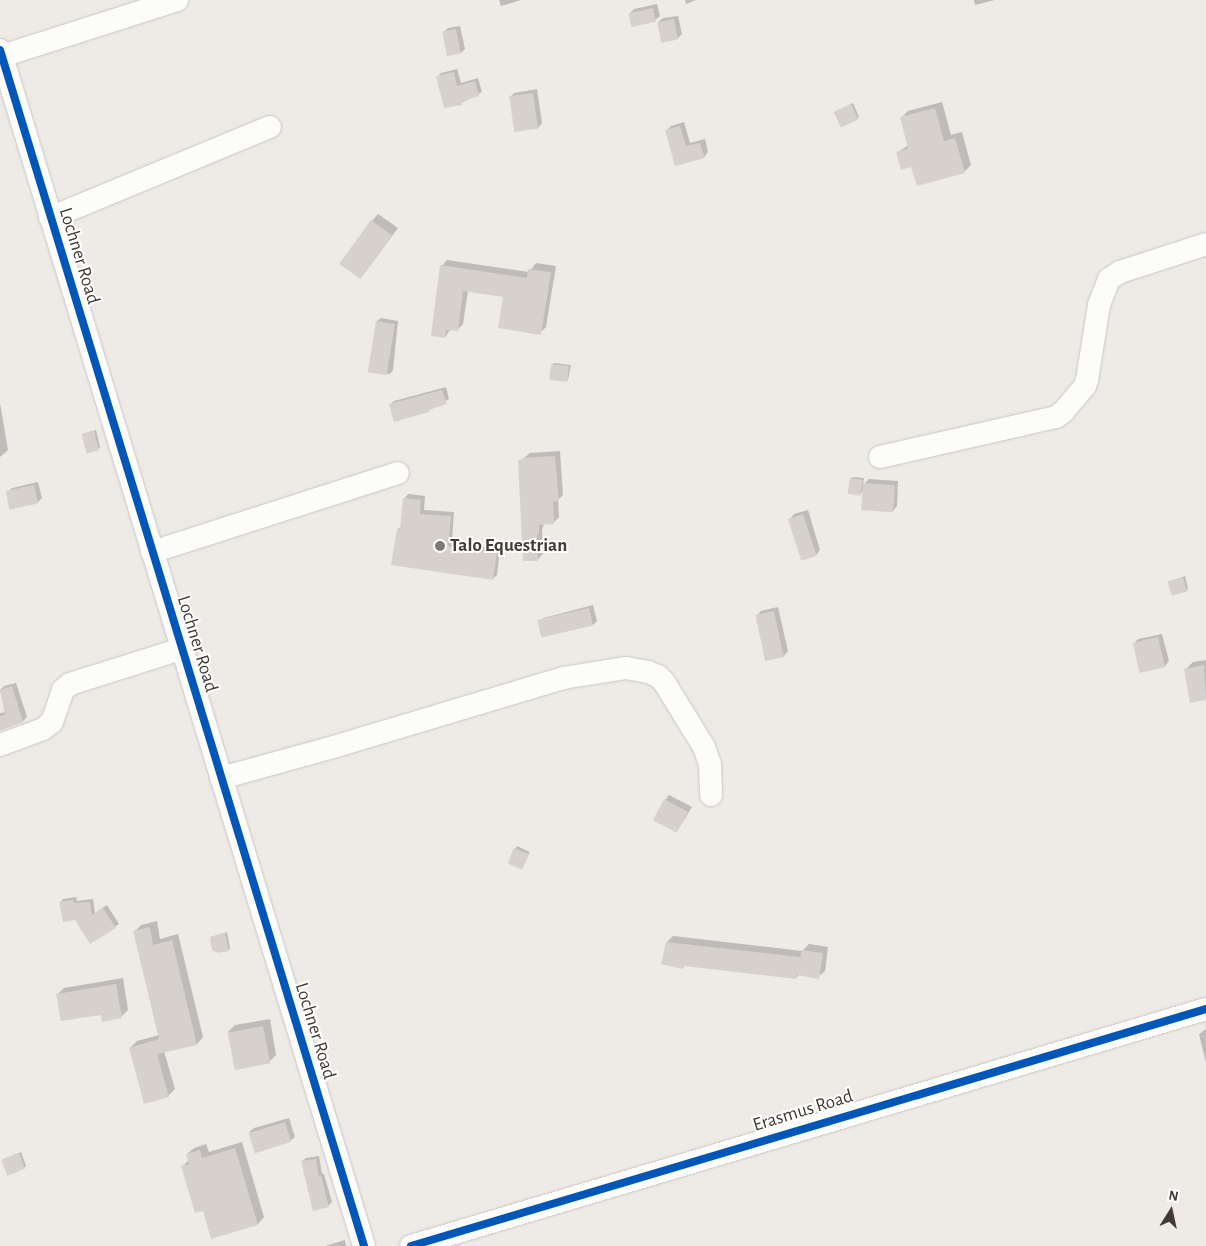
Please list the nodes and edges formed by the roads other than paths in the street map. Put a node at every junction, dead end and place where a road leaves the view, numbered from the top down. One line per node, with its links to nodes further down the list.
1 (177, 0): 2 (street)
2 (1, 53): 4 (street, Lochner Road)
3 (270, 127): 4 (street)
4 (50, 218): 8 (street, Lochner Road)
5 (1206, 244): 6 (street)
6 (880, 457)
7 (398, 473): 8 (street)
8 (152, 552): 9 (street, Lochner Road)
9 (181, 648): 10 (street); 11 (street, Lochner Road)
10 (0, 745)
11 (221, 778): 12 (street); 14 (street, Lochner Road)
12 (711, 795)
13 (1206, 1008): 15 (street, Erasmus Road)
14 (364, 1246)
15 (411, 1246)

